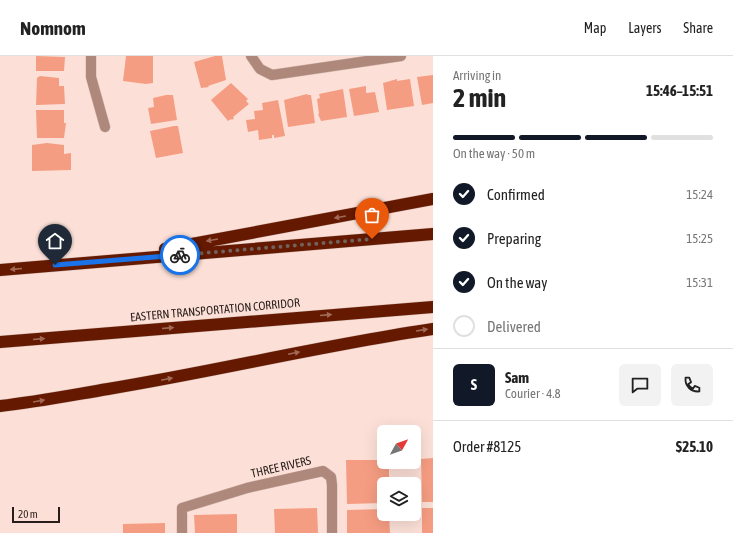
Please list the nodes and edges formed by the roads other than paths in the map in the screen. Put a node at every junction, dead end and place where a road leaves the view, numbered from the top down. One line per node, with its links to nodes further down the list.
1 (91, 56): 4 (street)
2 (251, 56): 3 (street)
3 (401, 56)
4 (105, 127)
5 (433, 199): 7 (highway, one-way to 7)
6 (433, 234): 7 (highway)
7 (97, 261): 8 (highway, one-way to 8)
8 (0, 270)
9 (433, 307): 11 (highway, EASTERN TRANSPORTATION CORRIDOR, one-way to 9)
10 (433, 328): 12 (highway, one-way to 10)
11 (0, 342)
12 (0, 406)
13 (182, 533): 14 (street, THREE RIVERS)
14 (332, 533)

